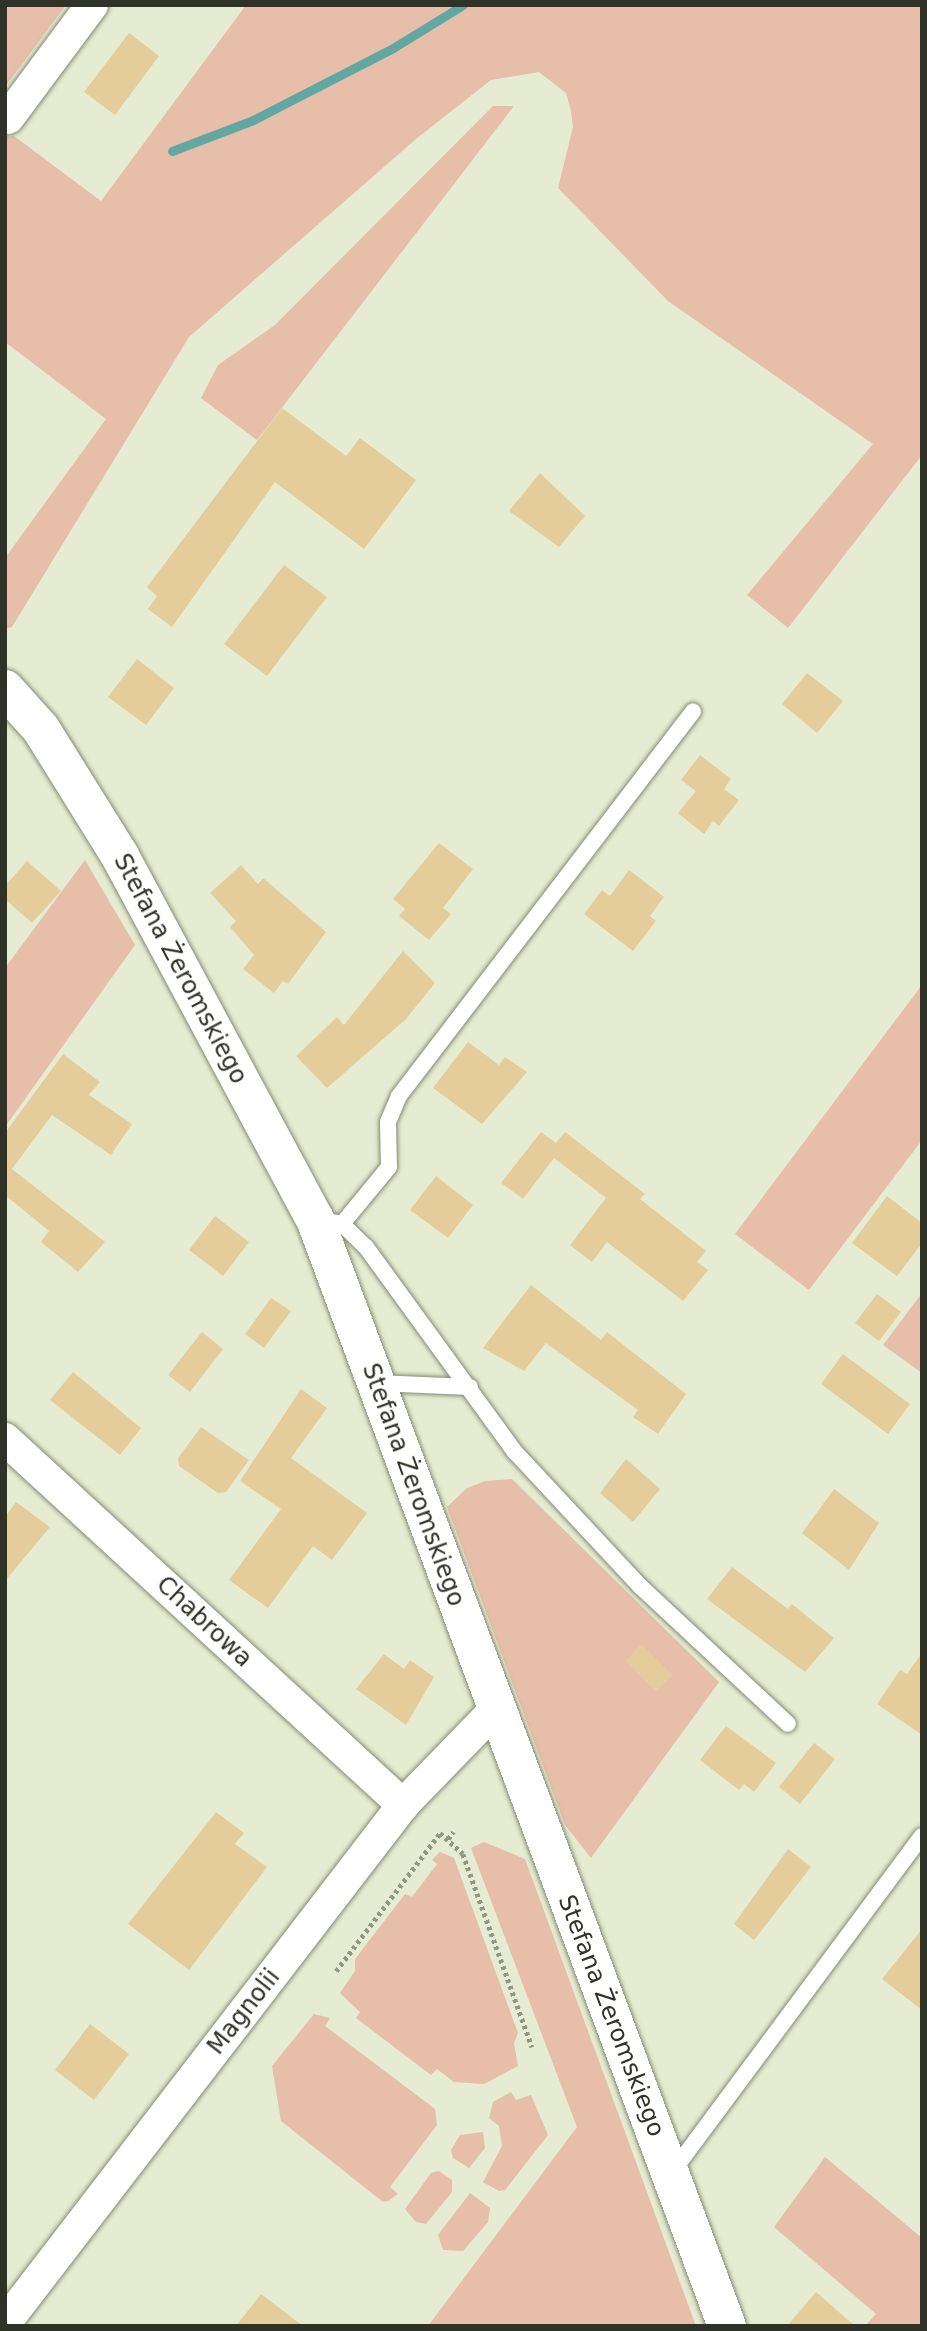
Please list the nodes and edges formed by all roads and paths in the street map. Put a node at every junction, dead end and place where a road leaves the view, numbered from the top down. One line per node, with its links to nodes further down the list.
1 (92, 5): 2 (street)
2 (8, 118)
3 (5, 689): 5 (street, Stefana Żeromskiego)
4 (693, 712): 5 (lane)
5 (328, 1222): 6 (street, Stefana Żeromskiego); 7 (lane)
6 (376, 1382): 7 (lane); 9 (street, Stefana Żeromskiego)
7 (470, 1387): 10 (lane)
8 (5, 1438): 11 (street, Chabrowa)
9 (495, 1710): 11 (street, Magnolii); 17 (street, Stefana Żeromskiego)
10 (788, 1724)
11 (404, 1805): 18 (street, Magnolii)
12 (453, 1832): 14 (path)
13 (922, 1836): 17 (lane)
14 (447, 1839): 15 (path); 16 (path)
15 (336, 1971)
16 (532, 2047)
17 (671, 2174): 19 (street, Stefana Żeromskiego)
18 (5, 2323)
19 (727, 2326)

